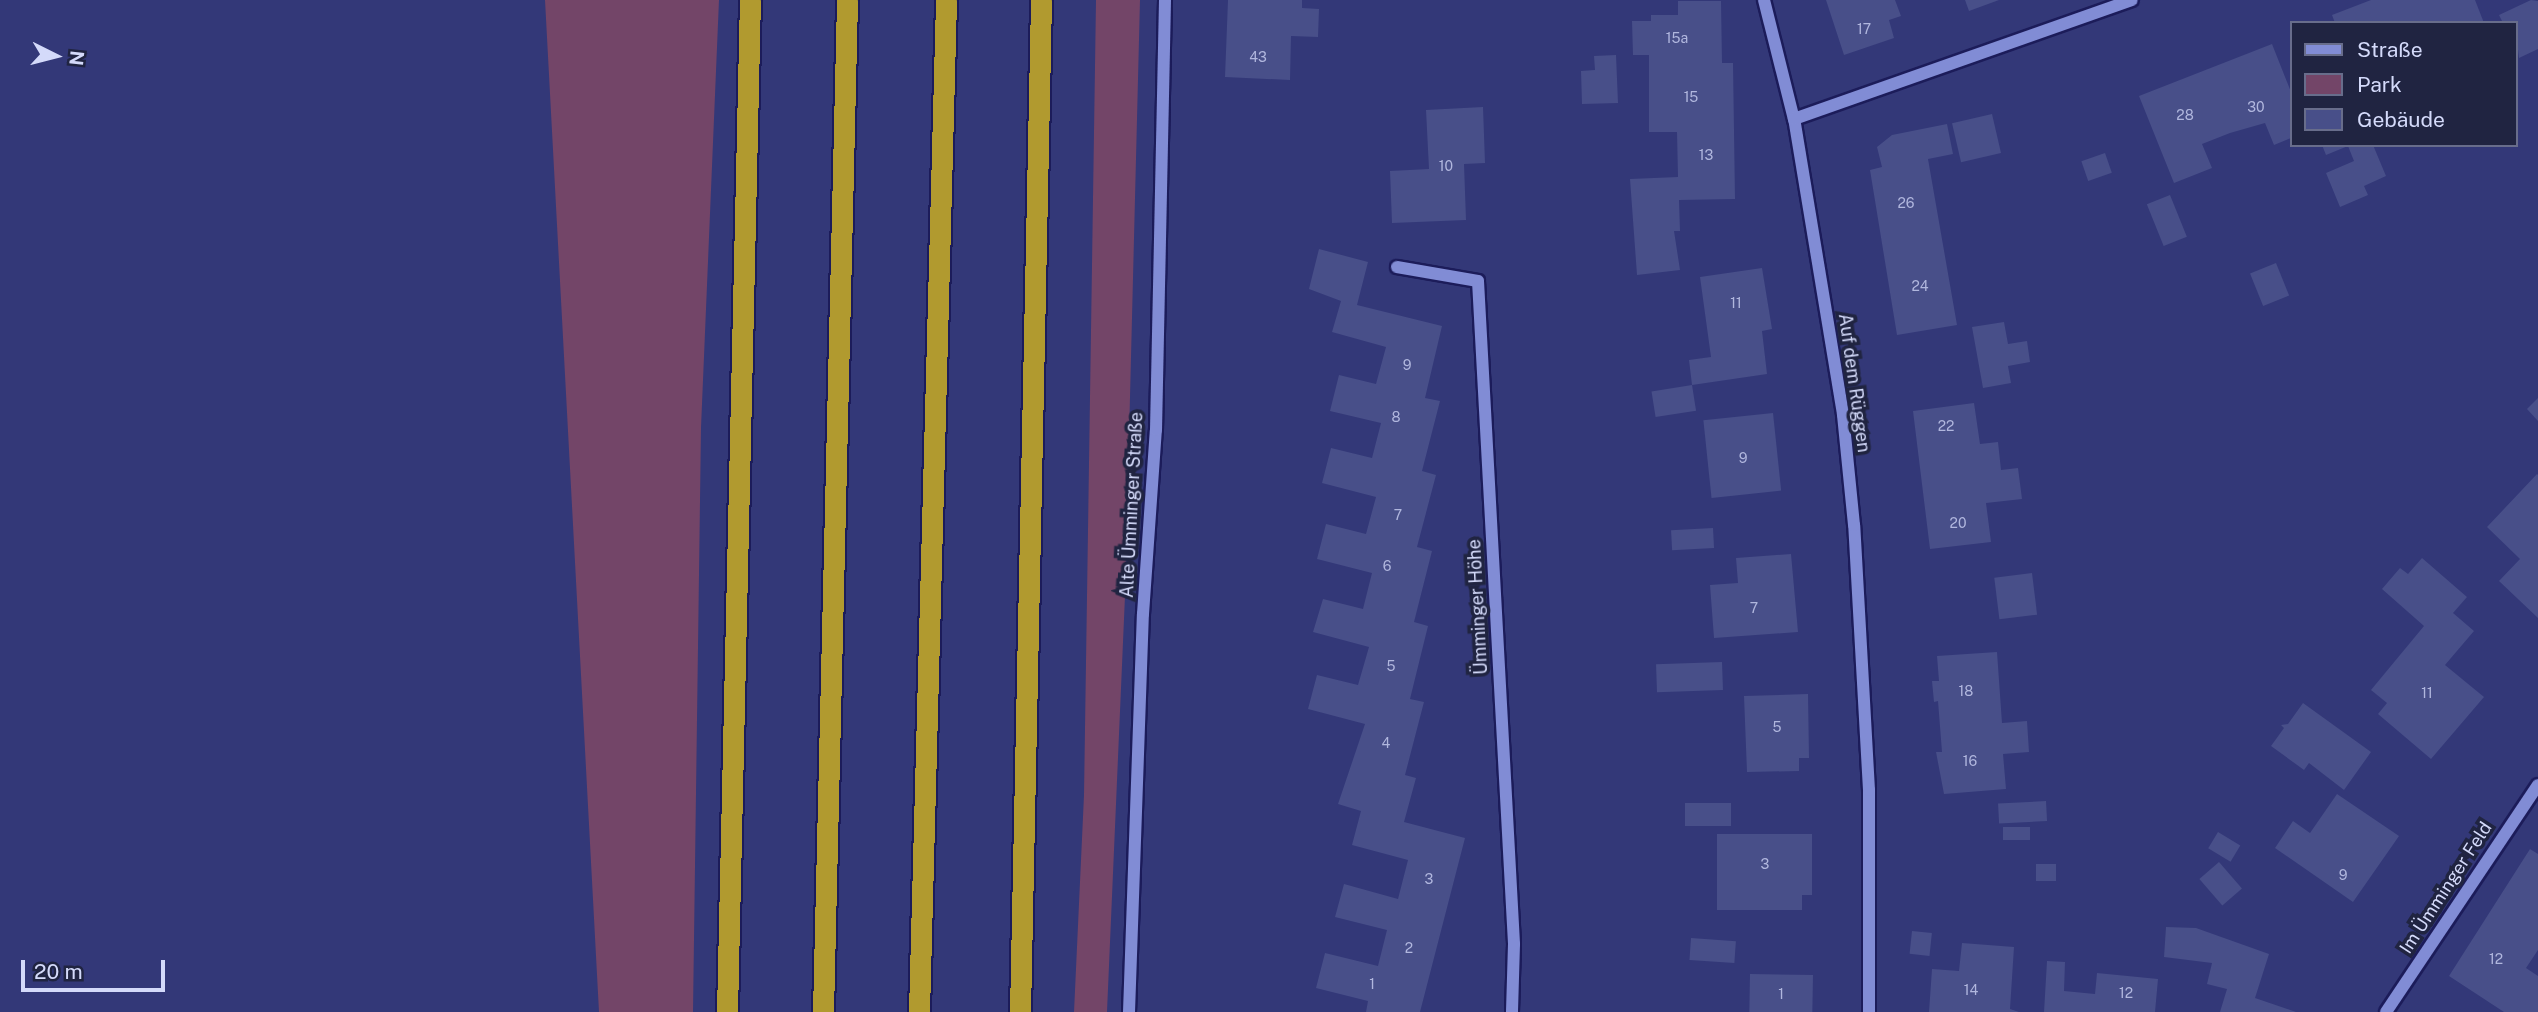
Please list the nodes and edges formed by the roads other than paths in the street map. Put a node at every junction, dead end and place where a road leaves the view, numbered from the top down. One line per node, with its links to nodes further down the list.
1 (750, 0): 11 (highway)
2 (847, 0): 12 (highway)
3 (946, 0): 13 (highway)
4 (1041, 0): 14 (highway)
5 (1166, 0): 15 (street, Alte Ümminger Straße)
6 (1764, 0): 8 (street, Auf dem Rüggen)
7 (2132, 0): 8 (street)
8 (1794, 118): 17 (street, Auf dem Rüggen)
9 (1397, 267): 16 (street, Ümminger Höhe)
10 (2538, 785): 18 (street, Im Ümminger Feld)
11 (727, 1012)
12 (823, 1012)
13 (919, 1012)
14 (1020, 1012)
15 (1129, 1012)
16 (1512, 1012)
17 (1870, 1012)
18 (2386, 1012)

